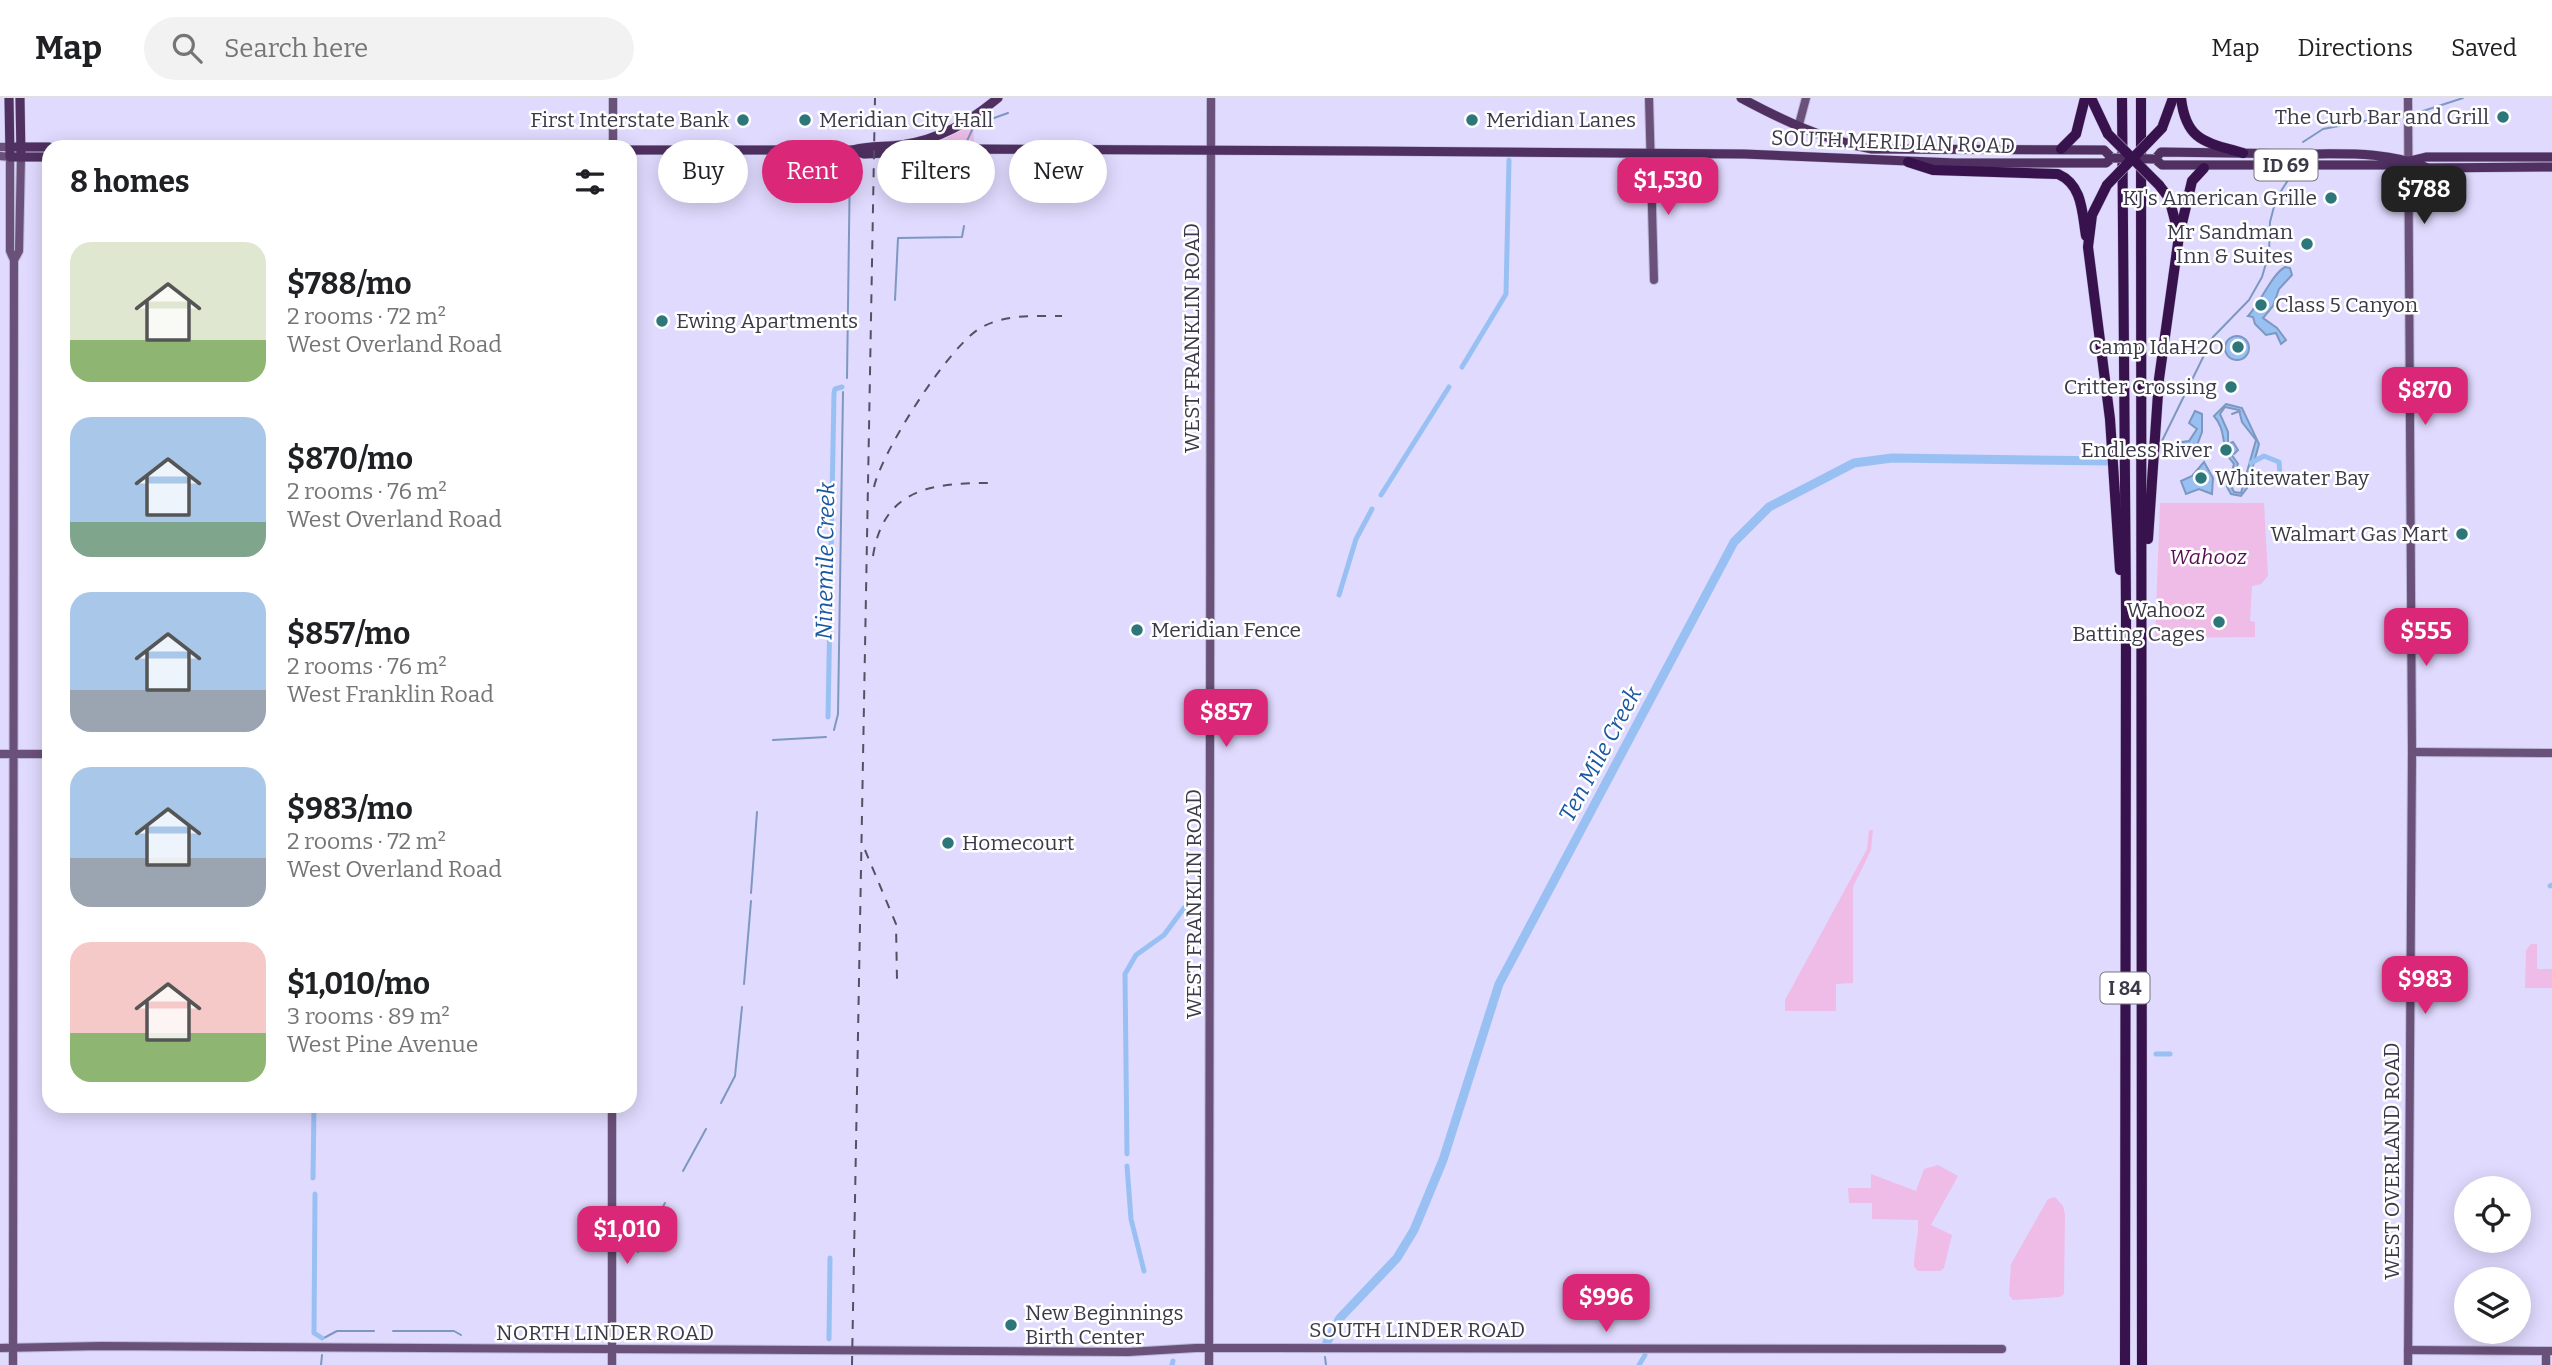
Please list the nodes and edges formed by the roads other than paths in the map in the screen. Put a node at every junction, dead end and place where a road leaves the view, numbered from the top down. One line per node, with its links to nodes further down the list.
1 (9, 98): 25 (main road)
2 (20, 98): 26 (main road)
3 (612, 98): 16 (main road)
4 (998, 98): 17 (main road)
5 (1211, 98): 23 (main road, WEST FRANKLIN ROAD)
6 (1649, 98): 29 (main road)
7 (1741, 98): 15 (main road, SOUTH MERIDIAN ROAD)
8 (1806, 98): 15 (main road)
9 (2088, 98): 20 (highway); 35 (highway, bridge)
10 (2122, 98): 45 (highway, I 84)
11 (2141, 98): 46 (highway, I 84)
12 (2173, 98): 35 (highway, bridge)
13 (2181, 98): 28 (highway)
14 (2408, 98): 37 (main road, WEST OVERLAND ROAD)
15 (1798, 128): 24 (main road, SOUTH MERIDIAN ROAD)
16 (613, 140)
17 (863, 146)
18 (0, 147): 25 (main road)
19 (42, 148): 26 (main road)
20 (2060, 149): 24 (main road, SOUTH MERIDIAN ROAD / ID 69); 34 (main road, SOUTH MERIDIAN ROAD / ID 69)
21 (637, 150): 22 (main road)
22 (762, 150)
23 (1210, 150): 27 (main road, SOUTH MERIDIAN ROAD); 29 (main road, SOUTH MERIDIAN ROAD); 55 (main road, WEST FRANKLIN ROAD)
24 (1912, 150): 33 (main road)
25 (11, 152): 26 (main road); 30 (main road); 43 (main road)
26 (21, 152): 31 (main road); 43 (main road)
27 (863, 152)
28 (2243, 153): 36 (main road, SOUTH MERIDIAN ROAD / ID 69); 37 (main road, SOUTH MERIDIAN ROAD / ID 69)
29 (1651, 154): 33 (main road, SOUTH MERIDIAN ROAD); 44 (main road)
30 (0, 156)
31 (42, 156)
32 (2552, 157): 37 (main road, SOUTH MERIDIAN ROAD / ID 69)
33 (1798, 158): 38 (main road, SOUTH MERIDIAN ROAD)
34 (2112, 158): 35 (main road, SOUTH MERIDIAN ROAD / ID 69, bridge); 38 (main road, SOUTH MERIDIAN ROAD / ID 69)
35 (2134, 159): 36 (main road, SOUTH MERIDIAN ROAD / ID 69, bridge); 41 (highway, bridge); 42 (highway, bridge)
36 (2155, 159): 40 (main road, SOUTH MERIDIAN ROAD / ID 69)
37 (2409, 160): 39 (main road, SOUTH MERIDIAN ROAD / ID 69); 40 (main road, SOUTH MERIDIAN ROAD / ID 69); 47 (main road, WEST OVERLAND ROAD)
38 (1908, 162): 42 (highway)
39 (2552, 167)
40 (2204, 168): 41 (highway)
41 (2179, 236): 46 (highway)
42 (2088, 247): 45 (highway)
43 (14, 260): 50 (main road)
44 (1654, 280)
45 (2126, 612): 63 (highway, I 84)
46 (2142, 645): 64 (highway, I 84)
47 (2412, 752): 48 (main road); 57 (main road, WEST OVERLAND ROAD)
48 (2552, 753)
49 (0, 754): 50 (main road)
50 (14, 754): 51 (main road); 54 (main road)
51 (42, 754)
52 (612, 1113): 58 (main road)
53 (0, 1348): 54 (main road, NORTH LINDER ROAD)
54 (13, 1348): 58 (main road, NORTH LINDER ROAD); 60 (main road)
55 (1209, 1348): 56 (main road, SOUTH LINDER ROAD); 58 (main road, NORTH LINDER ROAD); 62 (main road, WEST FRANKLIN ROAD)
56 (2002, 1349)
57 (2408, 1350): 59 (main road); 65 (main road, WEST OVERLAND ROAD)
58 (612, 1351): 61 (main road)
59 (2549, 1351): 66 (main road)
60 (13, 1365)
61 (612, 1365)
62 (1209, 1365)
63 (2125, 1365)
64 (2142, 1365)
65 (2408, 1365)
66 (2546, 1365)

